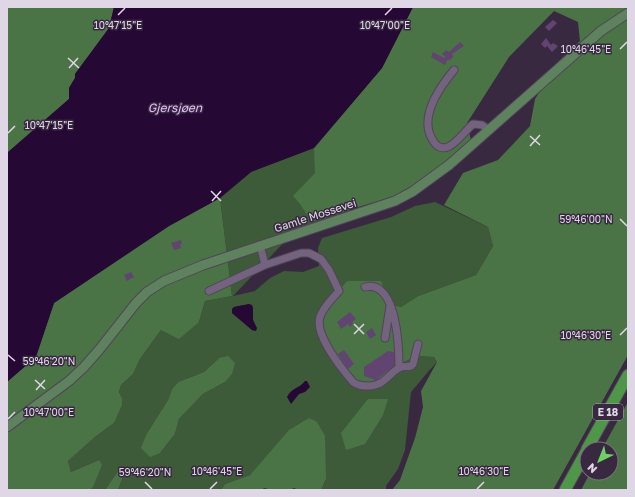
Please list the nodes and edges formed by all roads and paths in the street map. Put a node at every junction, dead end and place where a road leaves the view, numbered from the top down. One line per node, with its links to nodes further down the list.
1 (628, 13): 3 (main road, Gamle Mossevei)
2 (454, 70): 3 (lane)
3 (490, 130): 4 (main road, Gamle Mossevei)
4 (260, 246): 5 (lane); 14 (main road, Gamle Mossevei)
5 (265, 265): 7 (lane); 11 (lane)
6 (365, 287): 8 (lane)
7 (209, 291)
8 (390, 304): 9 (lane); 11 (lane)
9 (385, 338)
10 (418, 344): 11 (lane)
11 (399, 367)
12 (628, 374): 15 (highway, E 18)
13 (628, 384): 16 (highway, E 18)
14 (7, 427)
15 (591, 441)
16 (597, 441)
17 (579, 464): 19 (highway, E 18)
18 (579, 474): 20 (highway)
19 (565, 490)
20 (570, 490)

